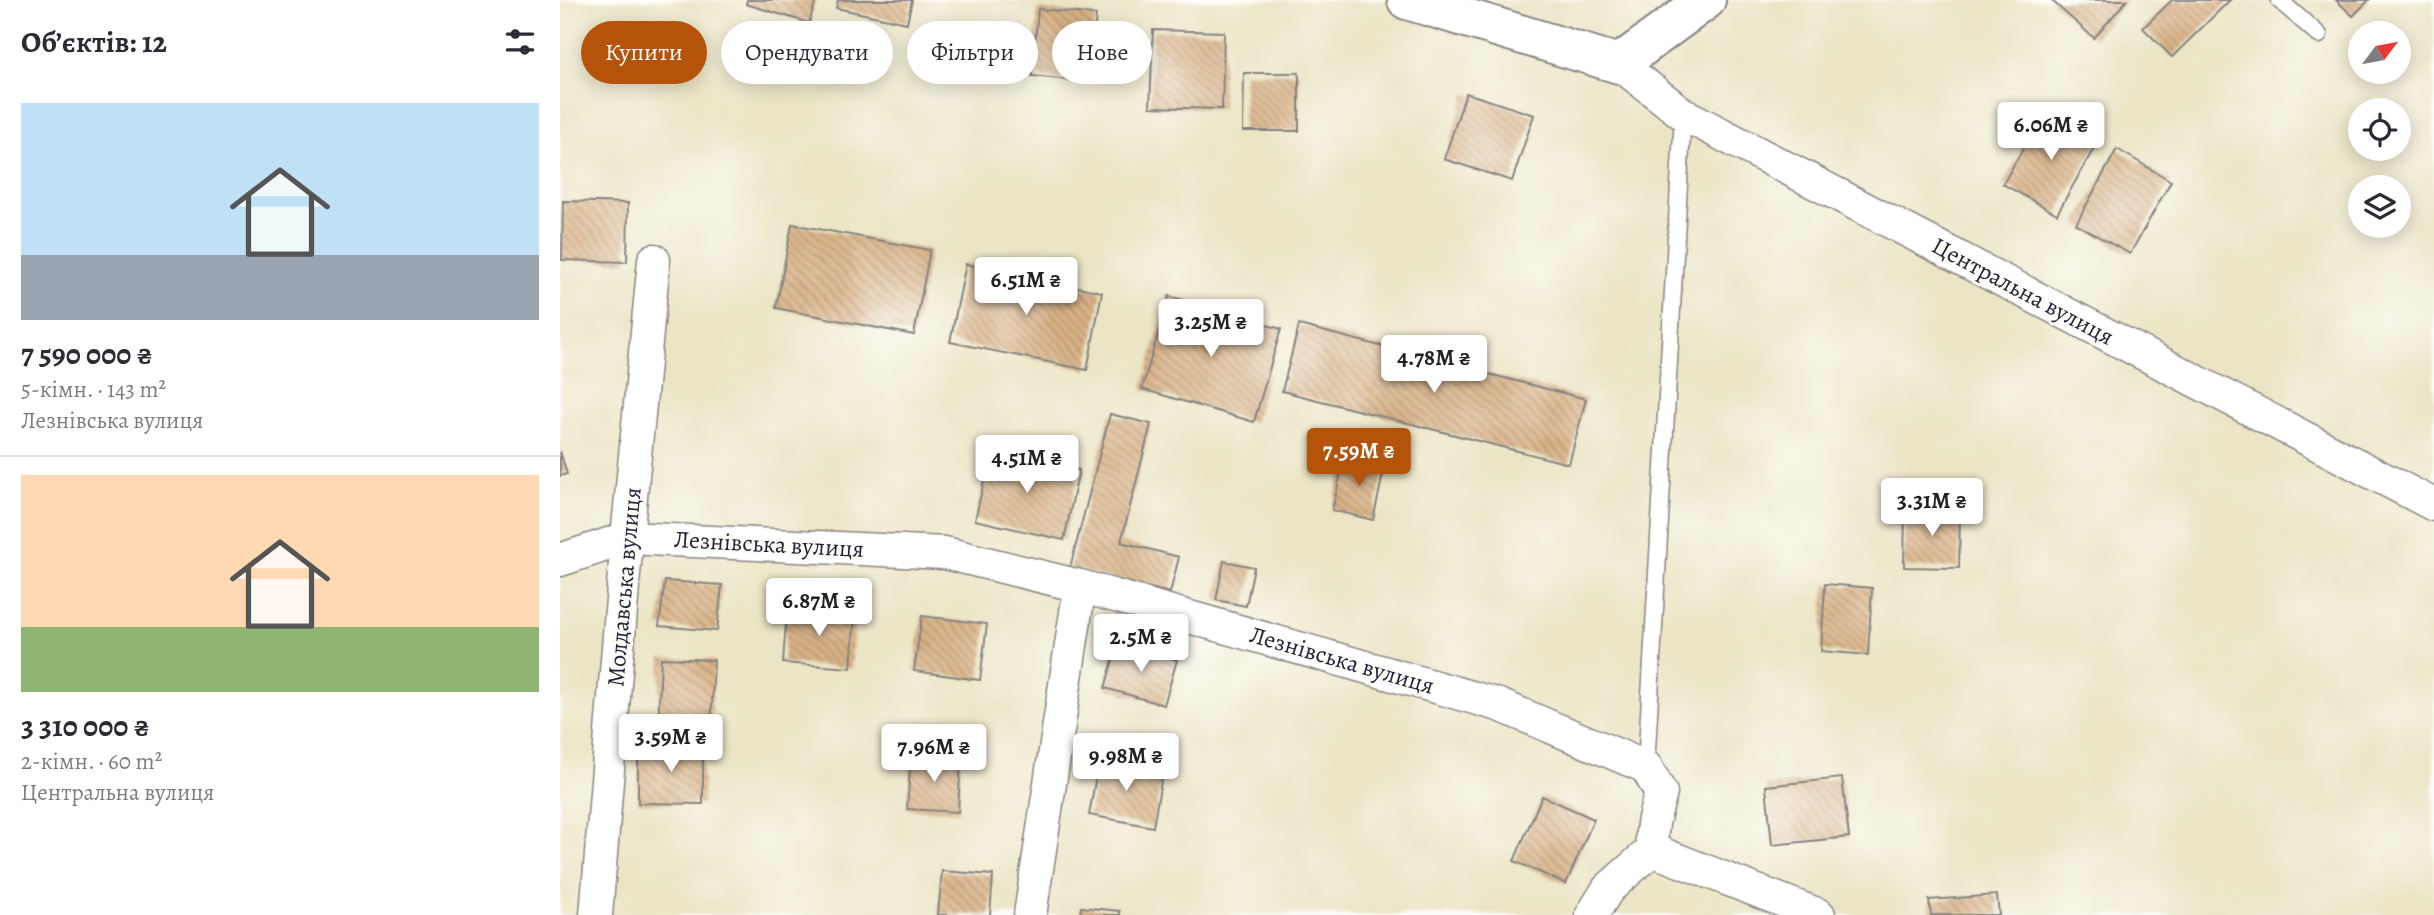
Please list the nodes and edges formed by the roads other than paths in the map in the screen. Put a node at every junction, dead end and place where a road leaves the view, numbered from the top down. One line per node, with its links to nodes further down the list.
1 (1408, 0): 5 (street)
2 (1706, 0): 5 (street)
3 (2279, 0): 4 (lane)
4 (2319, 35)
5 (1619, 64): 6 (street, Центральна вулиця)
6 (1683, 114): 8 (street, Центральна вулиця); 12 (lane)
7 (654, 260): 9 (street, Молдавська вулиця)
8 (2434, 505)
9 (627, 538): 10 (street, Лезнівська вулиця); 11 (street, Лезнівська вулиця); 14 (street, Молдавська вулиця)
10 (560, 560)
11 (1080, 586): 12 (street, Лезнівська вулиця); 15 (street)
12 (1646, 767): 13 (street)
13 (1652, 850): 16 (street); 17 (street)
14 (596, 915)
15 (1030, 915)
16 (1592, 915)
17 (1819, 915)

